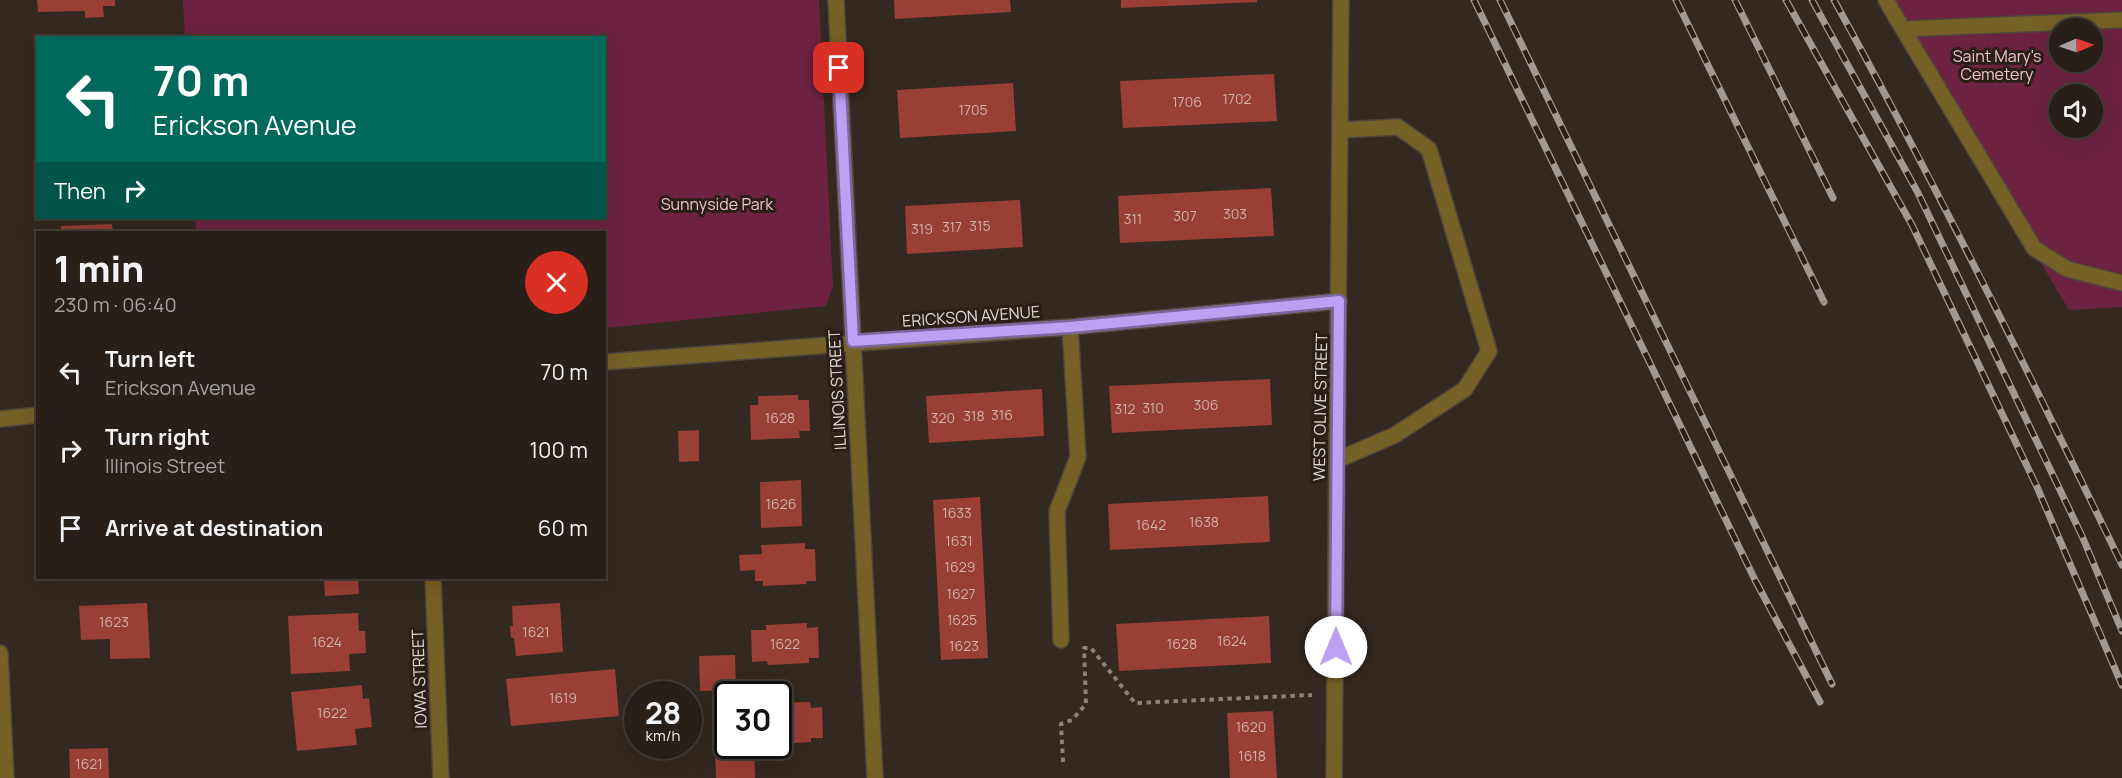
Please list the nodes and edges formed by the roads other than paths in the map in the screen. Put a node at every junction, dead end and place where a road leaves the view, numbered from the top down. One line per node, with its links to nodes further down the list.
1 (836, 0): 10 (street, ILLINOIS STREET)
2 (1341, 0): 6 (street, WEST OLIVE STREET)
3 (1886, 0): 5 (street)
4 (2122, 20): 5 (street)
5 (1903, 29): 7 (street)
6 (1340, 130): 8 (street, WEST OLIVE STREET); 14 (street)
7 (2122, 283)
8 (1339, 301): 9 (street, ERICKSON AVENUE); 14 (street, WEST OLIVE STREET)
9 (1070, 327): 10 (street, ERICKSON AVENUE); 16 (street)
10 (853, 341): 11 (street, ERICKSON AVENUE); 20 (street, ILLINOIS STREET)
11 (606, 362)
12 (36, 415): 13 (street)
13 (0, 418)
14 (1337, 460): 21 (street, WEST OLIVE STREET)
15 (433, 579): 19 (street, IOWA STREET)
16 (1060, 640)
17 (0, 653): 18 (street)
18 (6, 778)
19 (441, 778)
20 (875, 778)
21 (1335, 778)

